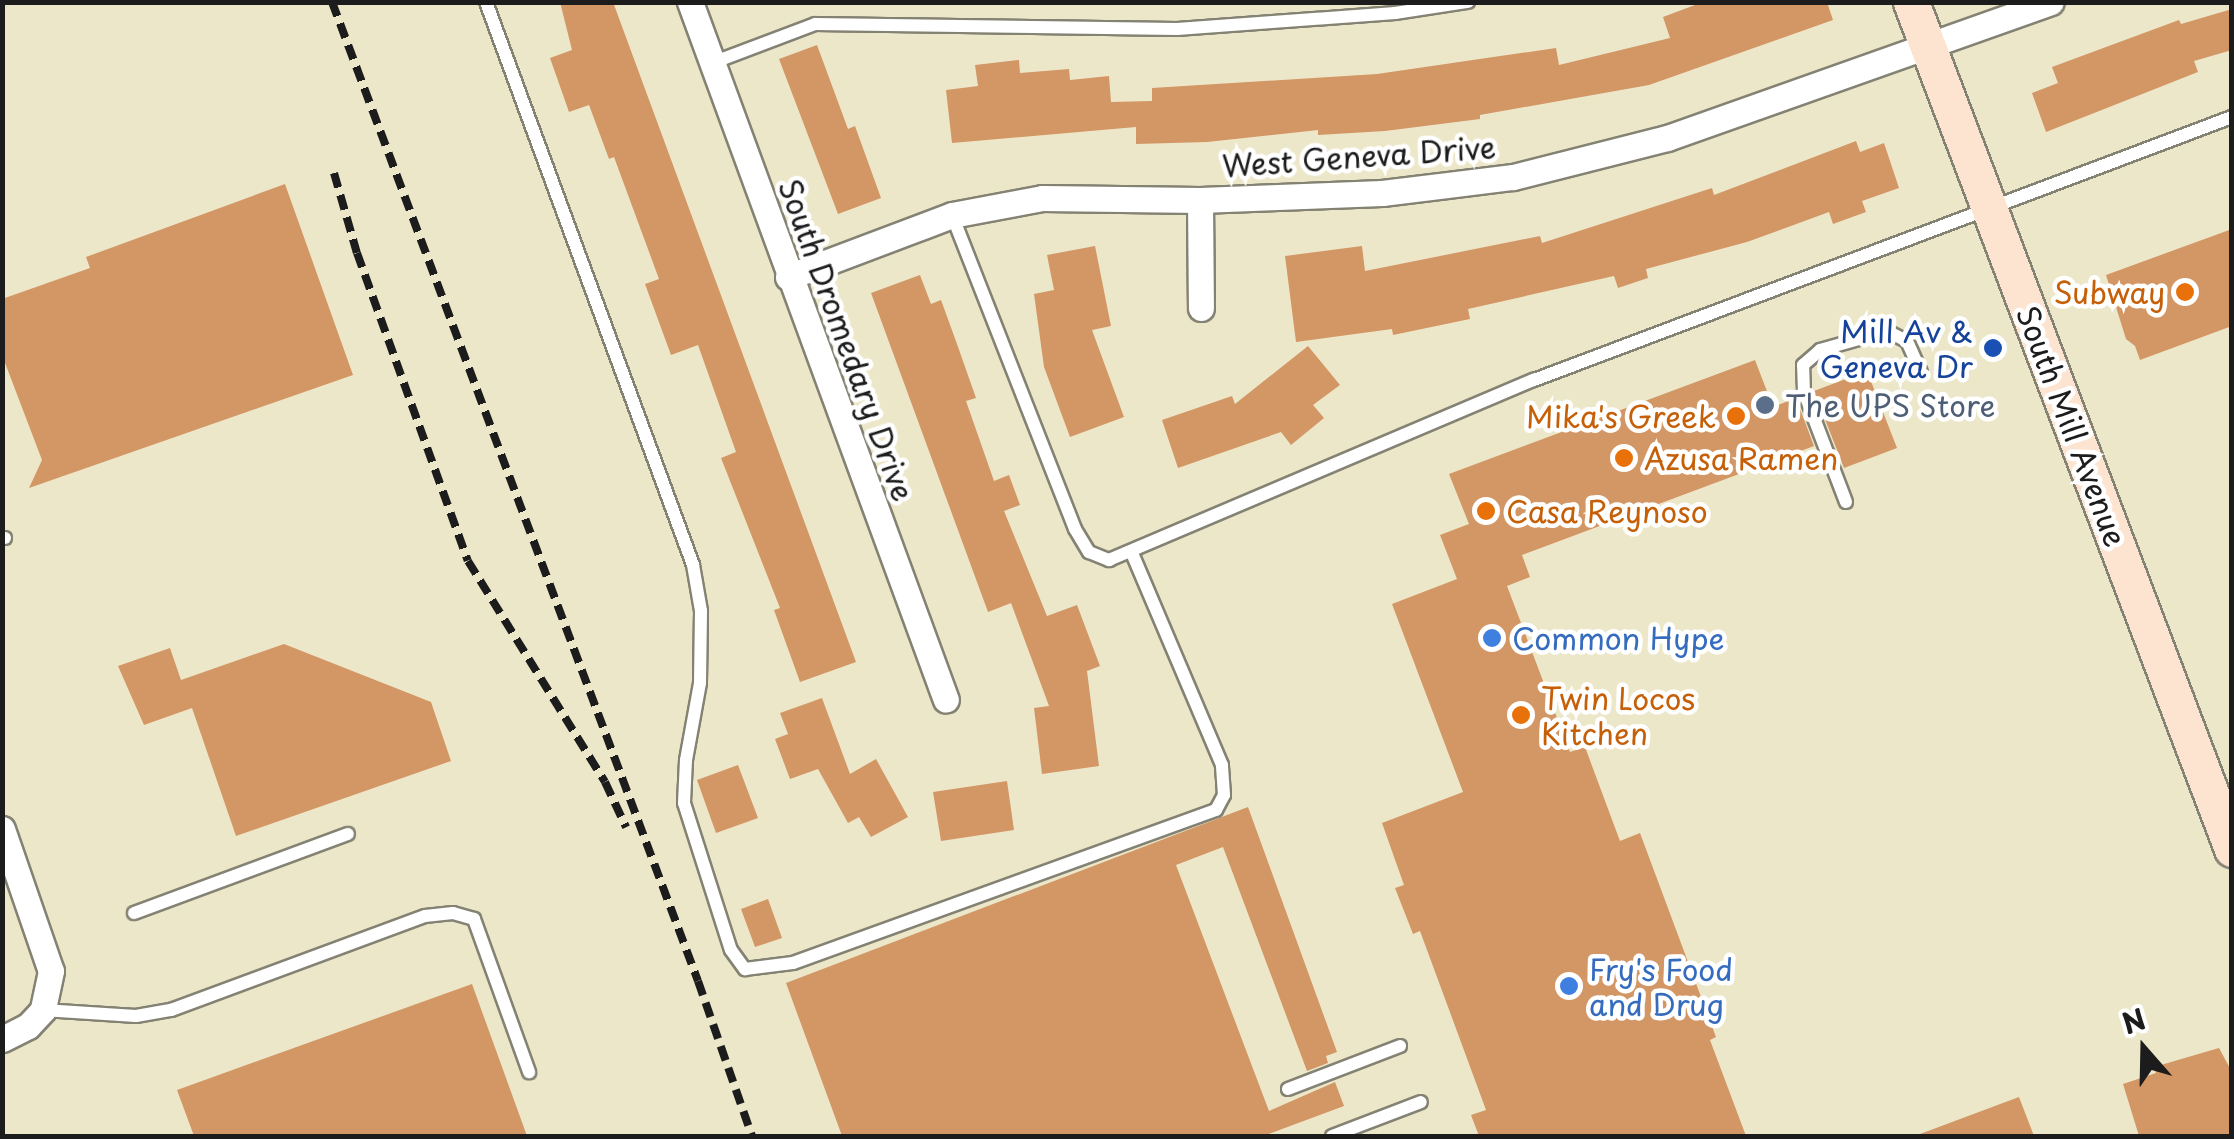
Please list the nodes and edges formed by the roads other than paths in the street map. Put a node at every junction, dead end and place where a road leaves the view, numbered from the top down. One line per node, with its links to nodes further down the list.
1 (486, 2): 16 (lane)
2 (690, 2): 7 (street, South Dromedary Drive)
3 (1468, 2): 7 (lane)
4 (1911, 2): 6 (main road, South Mill Avenue)
5 (2052, 2): 6 (street, West Geneva Drive)
6 (1928, 48): 9 (street, West Geneva Drive); 10 (main road, South Mill Avenue)
7 (712, 63): 12 (street, South Dromedary Drive)
8 (2232, 116): 10 (lane)
9 (1200, 200): 11 (street, West Geneva Drive); 13 (street)
10 (1988, 206): 16 (lane); 20 (main road, South Mill Avenue)
11 (952, 215): 12 (street, West Geneva Drive); 16 (lane)
12 (788, 277): 17 (street, South Dromedary Drive)
13 (1201, 308)
14 (1921, 372): 15 (lane)
15 (1846, 502)
16 (1132, 553)
17 (946, 700)
18 (2, 829): 22 (street)
19 (348, 834): 21 (lane)
20 (2232, 849)
21 (134, 913)
22 (43, 1010): 23 (street); 25 (lane)
23 (2, 1039)
24 (1400, 1046): 26 (lane)
25 (528, 1072)
26 (1288, 1089)
27 (1421, 1102): 28 (lane)
28 (1332, 1136)

